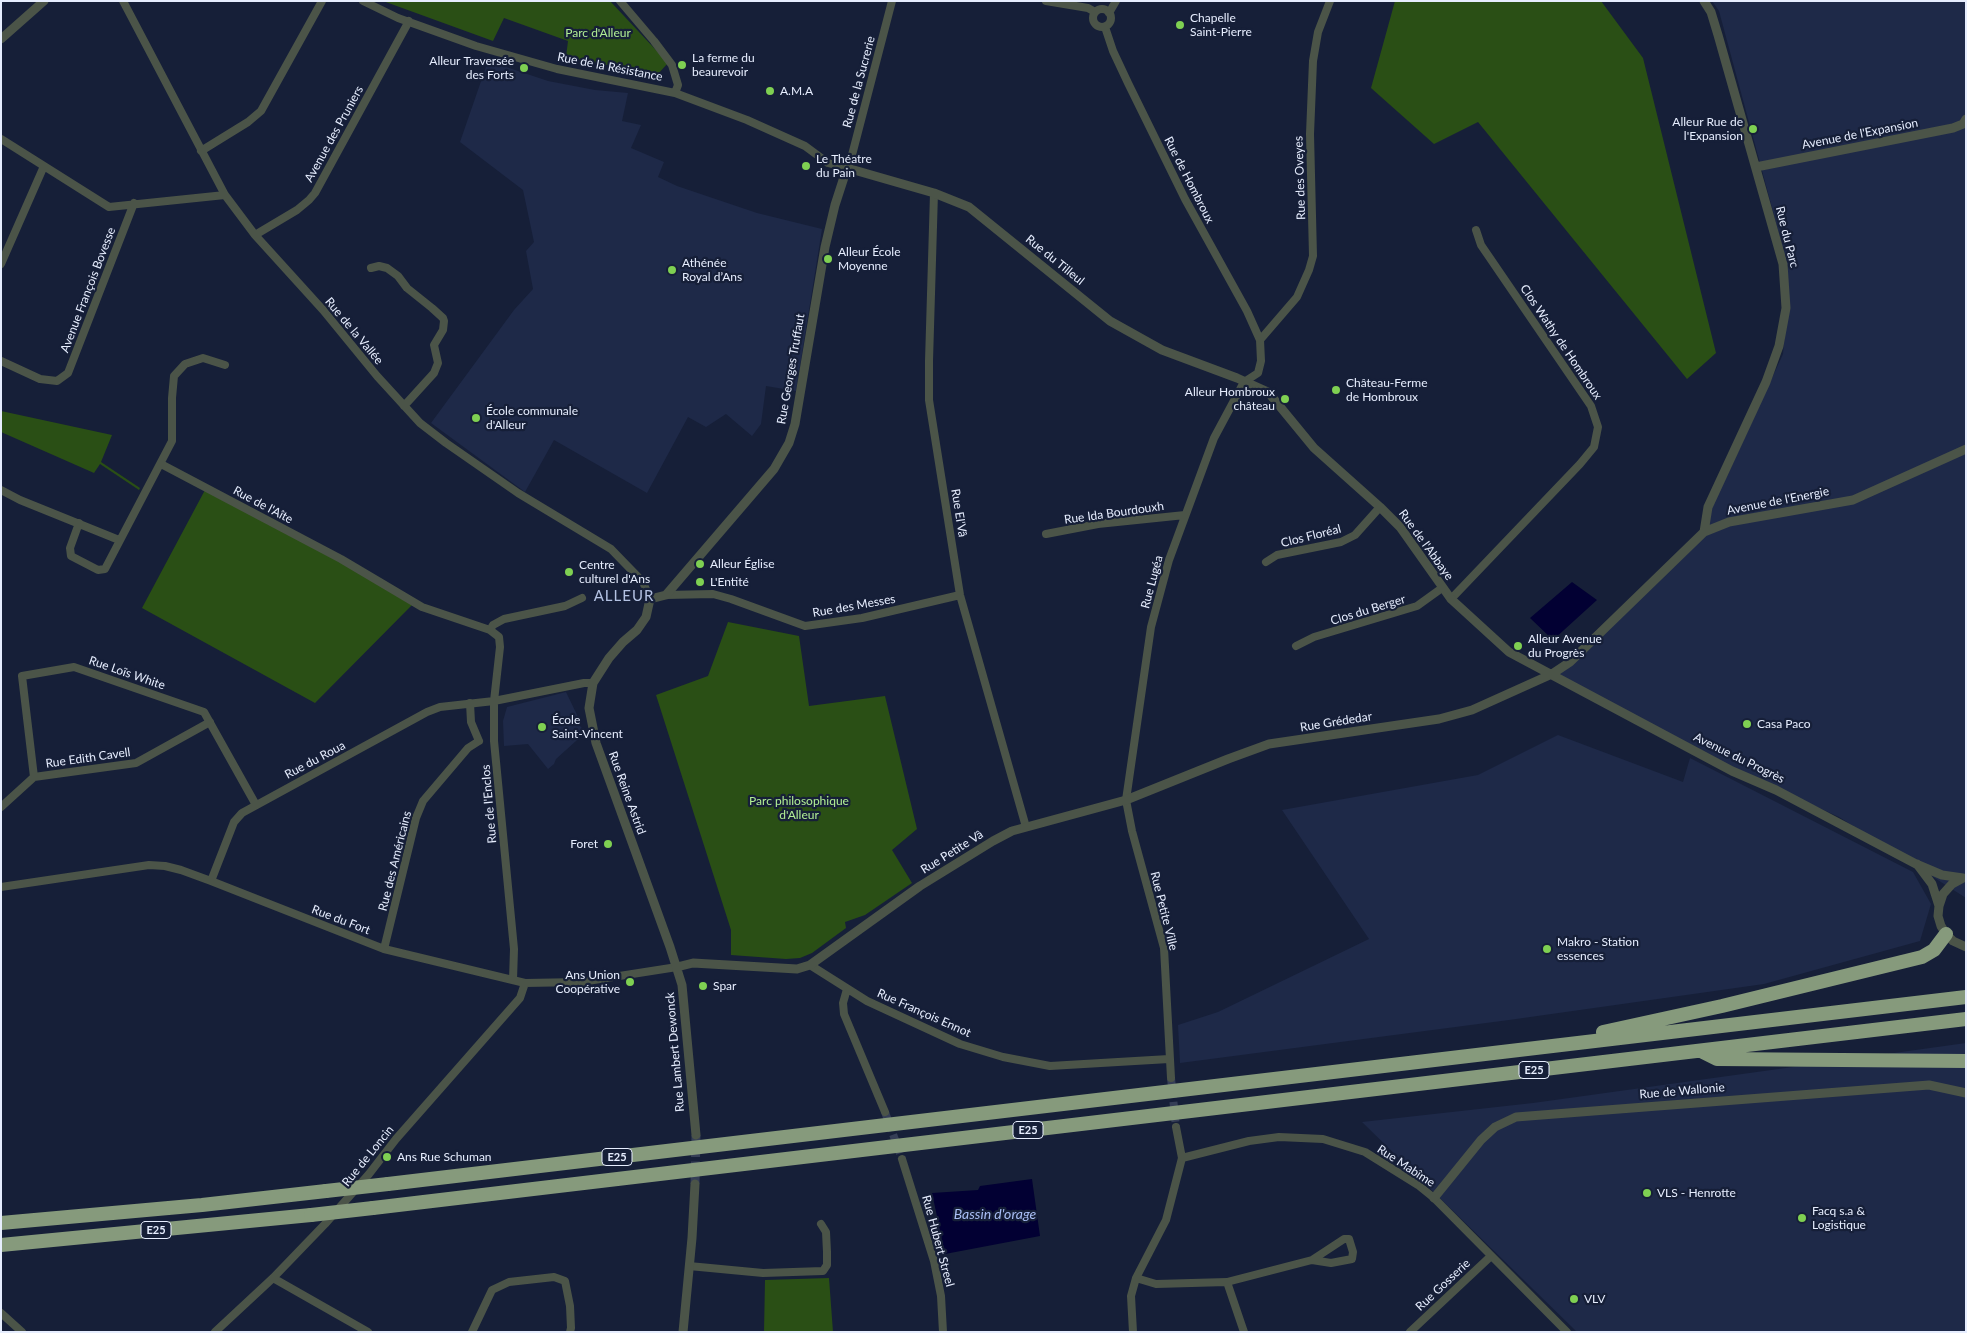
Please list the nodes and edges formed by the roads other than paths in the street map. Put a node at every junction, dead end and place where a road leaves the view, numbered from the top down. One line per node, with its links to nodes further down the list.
1 (44, 1): 15 (street)
2 (123, 1): 19 (street, Rue de la Vallée)
3 (322, 1): 19 (street)
4 (363, 1): 13 (street, Rue de la Résistance)
5 (620, 1): 16 (street)
6 (892, 1): 22 (street, Rue de la Sucrerie)
7 (1046, 1): 11 (street)
8 (1116, 1): 12 (street)
9 (1330, 1): 30 (street, Rue des Oveyes)
10 (1704, 1): 21 (street, Rue du Parc)
11 (1095, 12): 12 (street); 14 (street)
12 (1109, 13): 14 (street)
13 (409, 21): 16 (street, Rue de la Résistance); 27 (street, Avenue des Pruniers)
14 (1105, 27): 30 (street, Rue de Hombroux)
15 (1, 39)
16 (675, 93): 22 (street, Rue de la Résistance)
17 (1965, 123): 21 (street, Avenue de l'Expansion)
18 (1, 139): 20 (street)
19 (201, 151): 24 (street, Rue de la Vallée)
20 (44, 166): 25 (street); 28 (street)
21 (1756, 167): 41 (street, Rue du Parc)
22 (846, 168): 23 (street, Rue du Tilleul); 46 (street, Rue Georges Truffaut)
23 (934, 193): 33 (street, Rue du Tilleul); 47 (street, Rue El'Vâ)
24 (225, 195): 25 (street); 27 (street, Rue de la Vallée)
25 (134, 203): 31 (street, Avenue François Bovesse)
26 (1476, 230): 49 (street, Clos Wathy de Hombroux)
27 (255, 235): 34 (street, Rue de la Vallée)
28 (1, 264)
29 (371, 268): 34 (street)
30 (1260, 340): 33 (street, Rue Lugéa)
31 (1, 361)
32 (225, 365): 36 (street)
33 (1244, 382): 38 (street, Rue de l'Abbaye); 39 (street, Rue Lugéa)
34 (404, 406): 50 (street, Rue de la Vallée)
35 (1966, 449): 41 (street, Avenue de l'Energie)
36 (161, 464): 43 (street); 51 (street, Rue de l'Aîte)
37 (1, 490): 40 (street)
38 (1380, 507): 44 (street, Clos Floréal); 45 (street, Rue de l'Abbaye)
39 (1186, 515): 42 (street, Rue Ida Bourdouxh); 61 (street, Rue Lugéa)
40 (79, 523): 43 (street); 43 (street)
41 (1704, 532): 53 (street, Avenue de l'Energie)
42 (1046, 534)
43 (119, 540)
44 (1266, 562)
45 (1442, 588): 49 (street, Rue de l'Abbaye); 52 (street, Clos du Berger)
46 (666, 595): 47 (street, Rue des Messes); 50 (street)
47 (960, 595): 64 (street, Rue El'Vâ)
48 (582, 598): 51 (street)
49 (1451, 598): 53 (street, Rue de l'Abbaye)
50 (650, 599): 54 (street, Rue Reine Astrid)
51 (490, 630): 55 (street, Rue de l'Enclos)
52 (1296, 646)
53 (1552, 674): 61 (street, Rue Grédedar); 65 (street, Avenue du Progrès)
54 (593, 683): 55 (street, Rue du Roua); 74 (street, Rue Reine Astrid)
55 (494, 701): 56 (street, Rue du Roua); 59 (street, Rue de l'Enclos)
56 (470, 704): 58 (street); 62 (street, Rue du Roua)
57 (210, 722): 60 (street, Rue Edith Cavell); 60 (street, Rue Loïs White); 62 (street)
58 (479, 741): 59 (street); 72 (street, Rue des Américains)
59 (494, 741): 75 (street, Rue de l'Enclos)
60 (34, 777): 63 (street, Rue Edith Cavell)
61 (1126, 800): 64 (street, Rue Petite Vâ); 81 (street, Rue Petite Ville)
62 (256, 805): 67 (street, Rue du Roua)
63 (1, 807)
64 (1026, 827): 73 (street, Rue Petite Vâ)
65 (1916, 864): 66 (street, Avenue du Progrès); 69 (street, Avenue du Progrès)
66 (1964, 878): 69 (street)
67 (211, 881): 68 (street, Rue du Fort); 72 (street, Rue du Fort)
68 (1, 887)
69 (1939, 906): 70 (street, Avenue du Progrès)
70 (1946, 934): 71 (street); 83 (highway)
71 (1965, 948)
72 (384, 949): 75 (street, Rue du Fort)
73 (810, 965): 74 (street); 77 (street, Rue François Ennot)
74 (677, 966): 76 (street, Rue du Fort); 88 (street, Rue Lambert Dewonck)
75 (513, 980): 76 (street, Rue du Fort)
76 (525, 983): 99 (street, Rue de Loncin)
77 (847, 988): 81 (street, Rue François Ennot); 86 (street)
78 (1966, 997): 83 (highway, E25)
79 (1966, 1019): 80 (highway, E25)
80 (1700, 1051): 82 (highway); 95 (highway, E25, bridge)
81 (1169, 1059): 84 (street, Rue Petite Ville)
82 (1966, 1061)
83 (1416, 1062): 93 (highway, E25, bridge)
84 (1171, 1078)
85 (1966, 1092): 92 (street, Rue de Wallonie)
86 (885, 1112)
87 (1176, 1128): 90 (street)
88 (696, 1135)
89 (902, 1158): 110 (street, Rue Hubert Streel)
90 (1182, 1158): 92 (street, Rue Mabîme); 100 (street)
91 (694, 1184): 98 (street)
92 (1434, 1198): 96 (street, Rue Mabîme)
93 (1, 1223)
94 (821, 1224): 98 (street)
95 (1, 1245)
96 (1491, 1256): 113 (street, Rue Gosserie); 114 (street, Rue Mabîme)
97 (1312, 1260): 97 (street); 101 (street)
98 (689, 1266): 109 (street)
99 (273, 1278): 103 (street); 105 (street, Rue de Loncin)
100 (1136, 1278): 101 (street); 111 (street)
101 (1227, 1282): 112 (street)
102 (1, 1313): 104 (street)
103 (352, 1328): 106 (street)
104 (22, 1332)
105 (215, 1332)
106 (368, 1332)
107 (472, 1332): 108 (street)
108 (570, 1332)
109 (683, 1332)
110 (943, 1332)
111 (1133, 1332)
112 (1244, 1332)
113 (1410, 1332)
114 (1566, 1332)

